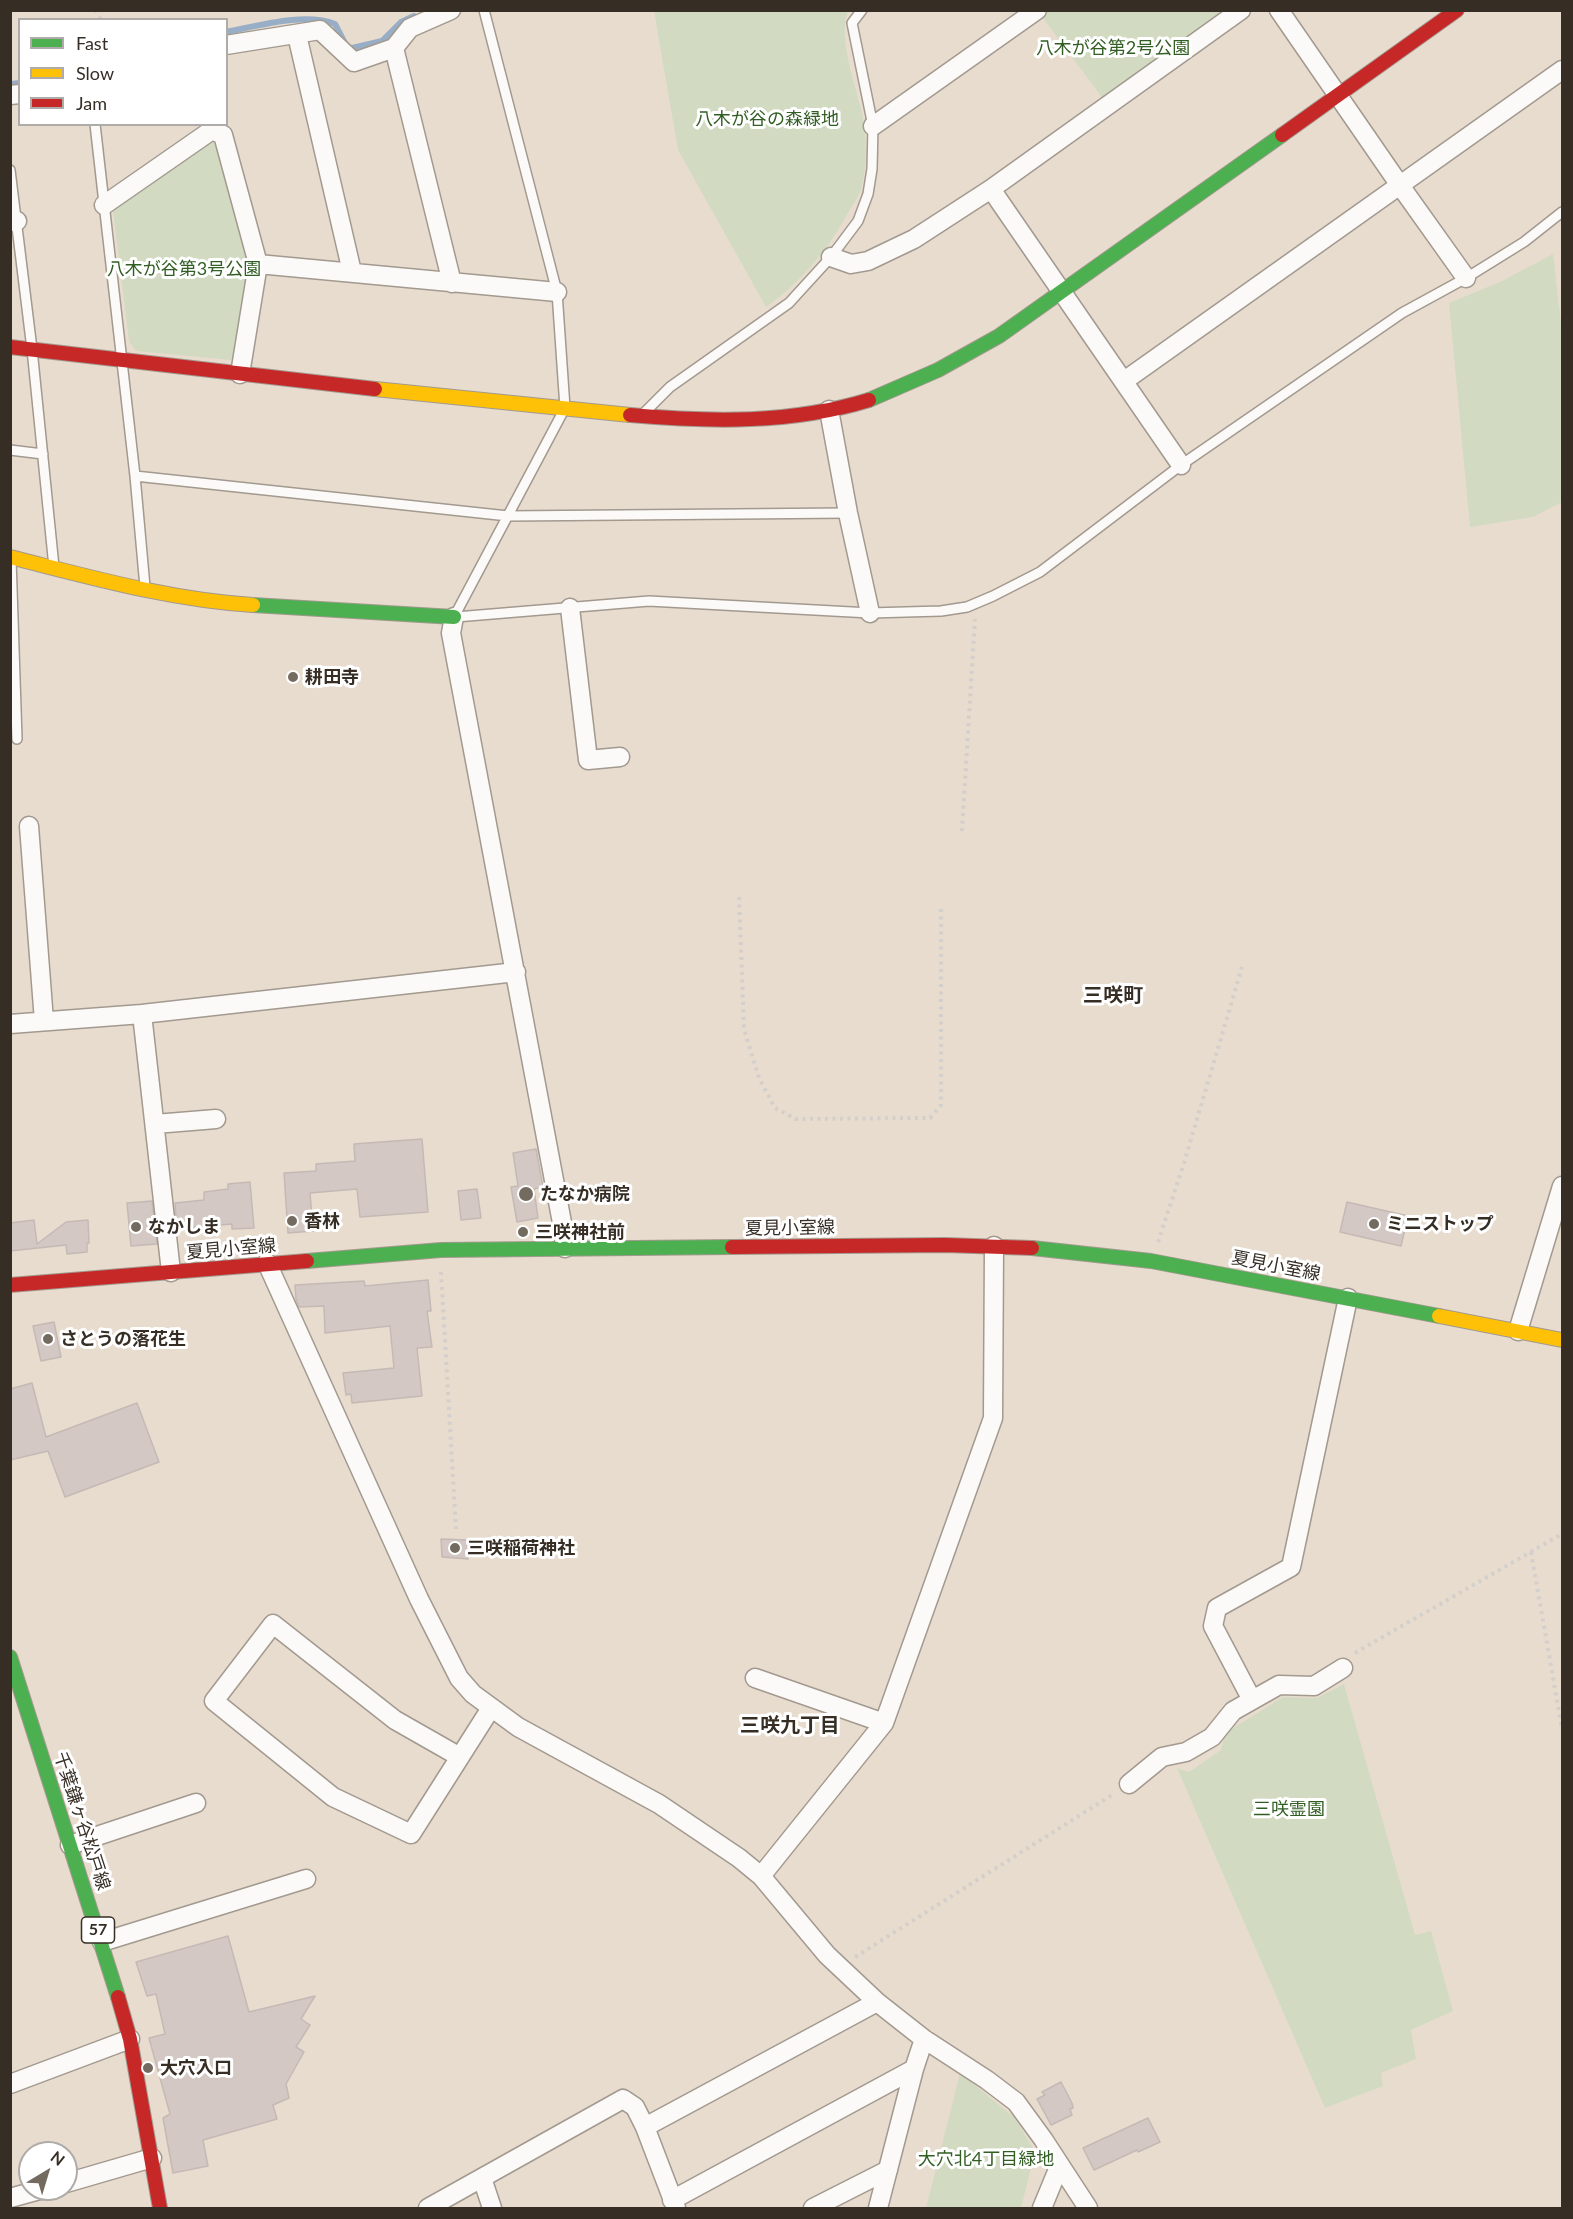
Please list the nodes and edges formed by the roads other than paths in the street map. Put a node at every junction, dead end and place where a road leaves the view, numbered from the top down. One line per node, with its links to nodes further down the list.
1 (451, 10): 10 (street)
2 (484, 10): 27 (lane)
3 (862, 10): 14 (lane)
4 (1037, 10): 14 (street)
5 (1241, 10): 17 (street)
6 (1279, 10): 12 (street)
7 (1457, 10): 12 (main road)
8 (297, 35): 9 (street); 10 (street); 23 (street)
9 (228, 45)
10 (394, 48): 25 (street)
11 (1563, 70): 16 (street)
12 (1338, 96): 16 (street); 26 (main road)
13 (95, 126): 18 (lane)
14 (873, 126): 21 (lane)
15 (10, 170): 20 (lane)
16 (1399, 184): 24 (street); 32 (street)
17 (991, 189): 21 (street); 26 (street)
18 (104, 205): 22 (street); 30 (lane)
19 (1563, 212): 24 (lane)
20 (14, 222): 29 (lane)
21 (831, 256): 35 (lane)
22 (258, 264): 23 (street); 31 (street)
23 (352, 272): 25 (street)
24 (1467, 278): 38 (lane)
25 (452, 283): 27 (street)
26 (1061, 291): 32 (street); 34 (main road)
27 (557, 292): 33 (lane)
28 (10, 347): 29 (main road)
29 (32, 349): 30 (main road); 37 (lane)
30 (122, 358): 31 (main road); 39 (lane)
31 (240, 374): 33 (main road)
32 (1124, 381): 38 (street)
33 (565, 408): 35 (main road); 41 (lane)
34 (829, 410): 35 (main road); 40 (street)
35 (642, 415)
36 (10, 450): 37 (lane)
37 (43, 454): 43 (lane)
38 (1181, 465): 46 (lane)
39 (135, 476): 41 (lane); 44 (lane)
40 (848, 513): 41 (lane); 46 (street)
41 (507, 516): 47 (lane)
42 (10, 557): 43 (main road); 48 (lane)
43 (54, 567): 44 (main road)
44 (145, 590): 47 (main road)
45 (570, 608): 46 (lane); 47 (lane); 49 (street)
46 (870, 613)
47 (454, 617): 51 (street)
48 (17, 739)
49 (620, 757)
50 (29, 826): 53 (street)
51 (516, 972): 52 (street); 59 (street)
52 (142, 1014): 53 (street); 56 (street)
53 (44, 1021): 54 (street)
54 (10, 1024)
55 (216, 1119): 56 (street)
56 (155, 1124): 61 (street)
57 (1563, 1186): 64 (street)
58 (994, 1246): 59 (main road, 夏見小室線); 63 (main road, 夏見小室線); 71 (street)
59 (565, 1248): 60 (main road, 夏見小室線)
60 (267, 1263): 61 (main road, 夏見小室線); 70 (street)
61 (171, 1272): 62 (main road, 夏見小室線)
62 (10, 1285)
63 (1348, 1298): 64 (main road, 夏見小室線); 69 (street)
64 (1518, 1331): 65 (main road, 夏見小室線)
65 (1563, 1340)
66 (11, 1659): 75 (main road, 千葉鎌ヶ谷松戸線 / 57)
67 (1343, 1668): 69 (street)
68 (755, 1678): 71 (street)
69 (1252, 1700): 73 (street)
70 (491, 1708): 72 (street); 76 (street)
71 (884, 1723): 76 (street)
72 (460, 1757): 72 (street)
73 (1129, 1784)
74 (196, 1803): 75 (street)
75 (70, 1845): 78 (main road, 千葉鎌ヶ谷松戸線 / 57)
76 (761, 1876): 79 (street)
77 (306, 1879): 78 (street)
78 (102, 1942): 80 (main road, 千葉鎌ヶ谷松戸線 / 57)
79 (877, 2002): 81 (street); 84 (street)
80 (130, 2039): 83 (street); 85 (main road, 千葉鎌ヶ谷松戸線 / 57)
81 (924, 2039): 82 (street); 86 (street)
82 (914, 2069): 87 (street); 91 (street)
83 (10, 2084)
84 (645, 2127): 88 (street); 91 (street)
85 (152, 2158): 89 (street); 92 (main road, 千葉鎌ヶ谷松戸線 / 57)
86 (1059, 2167): 97 (street); 98 (street)
87 (888, 2170): 95 (street); 96 (street)
88 (482, 2178): 90 (street); 94 (street)
89 (78, 2180)
90 (448, 2203): 93 (street)
91 (674, 2204)
92 (160, 2208)
93 (428, 2208)
94 (492, 2208)
95 (813, 2208)
96 (878, 2208)
97 (1042, 2208)
98 (1088, 2208)

